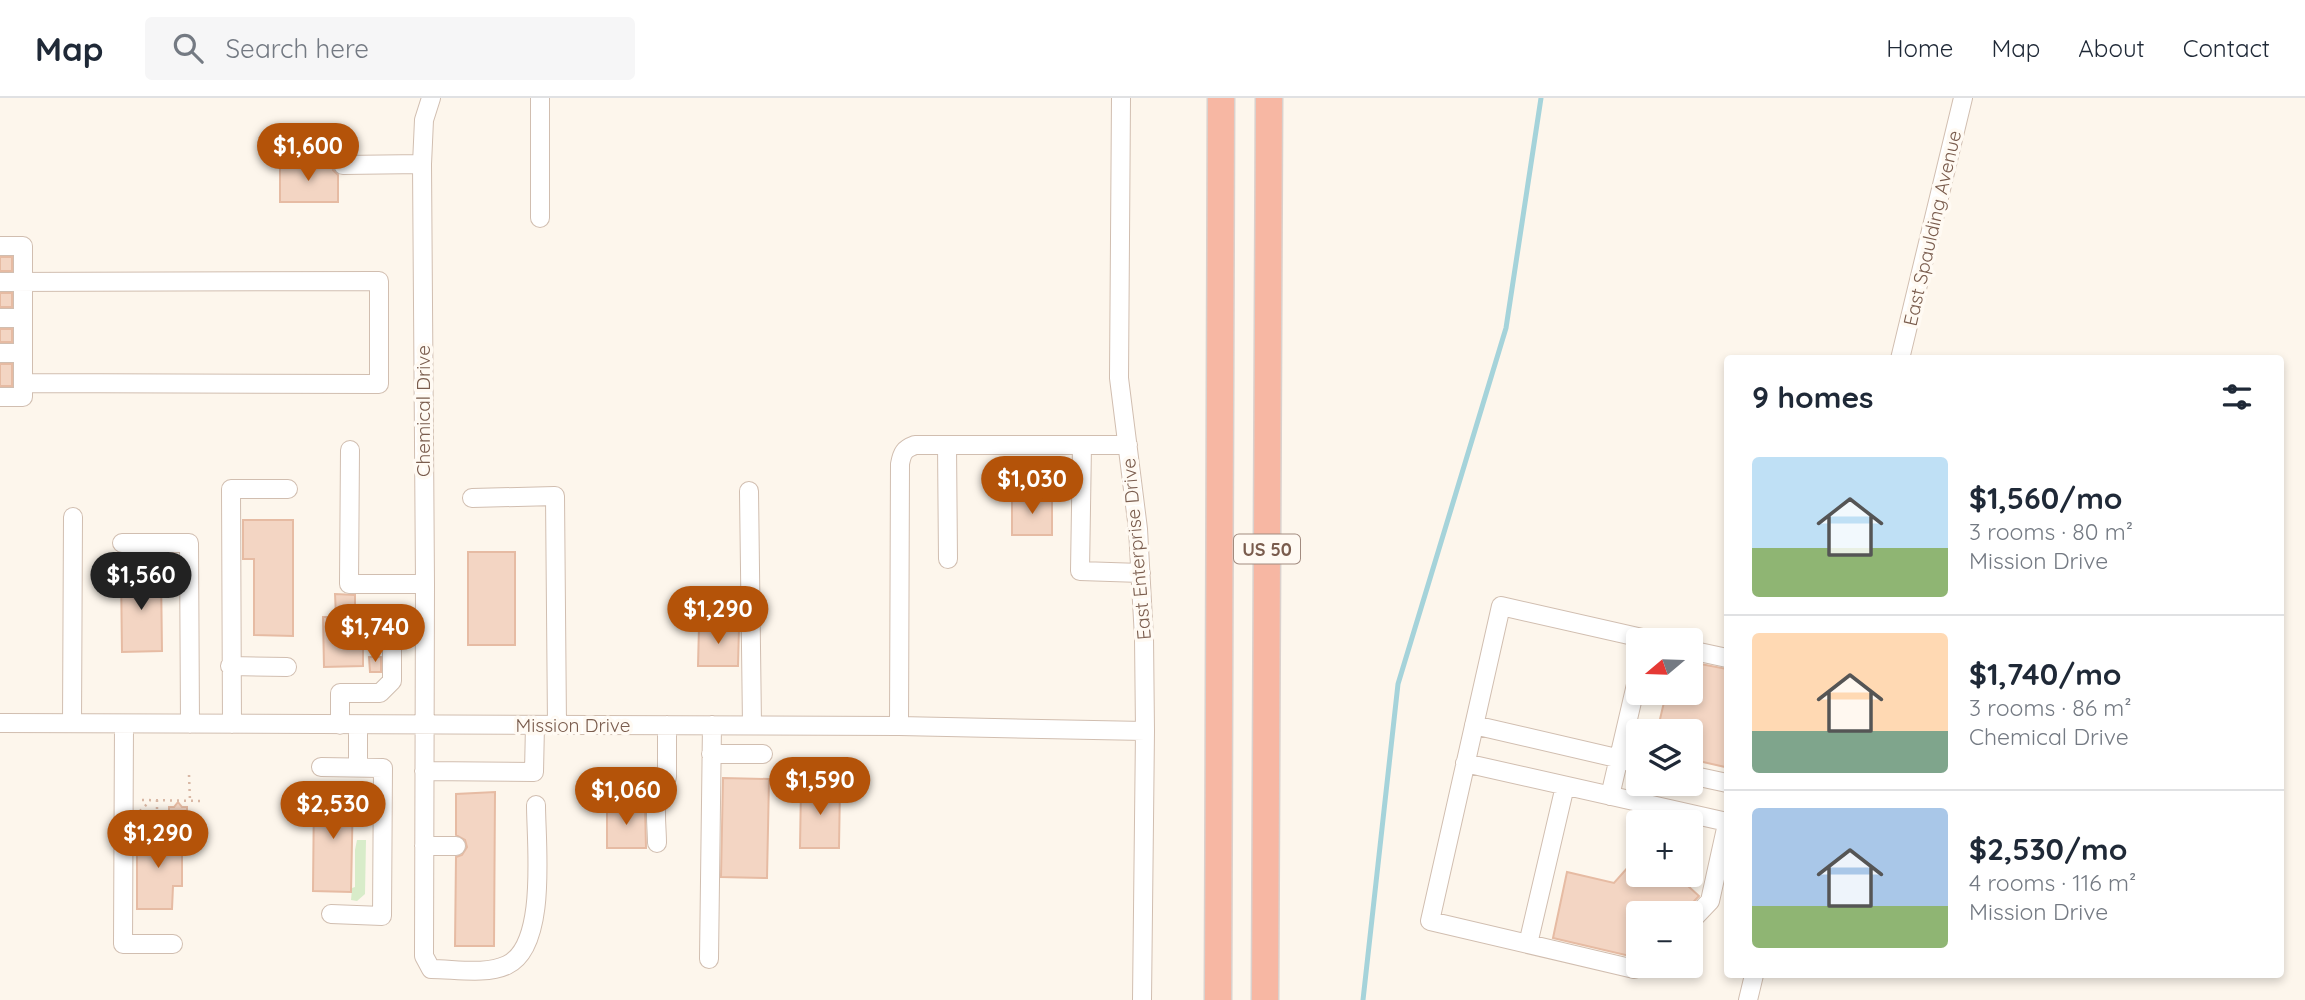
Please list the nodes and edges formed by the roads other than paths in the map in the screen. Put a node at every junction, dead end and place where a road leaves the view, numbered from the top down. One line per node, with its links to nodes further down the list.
1 (431, 98): 7 (street, Chemical Drive)
2 (540, 98): 9 (street)
3 (1121, 98): 22 (street, East Enterprise Drive)
4 (1221, 98): 82 (highway, US 50)
5 (1269, 98): 83 (highway, US 50)
6 (1963, 98): 17 (street, East Spaulding Avenue)
7 (422, 164): 8 (street); 31 (street, Chemical Drive)
8 (343, 165)
9 (540, 219)
10 (0, 246): 12 (street)
11 (0, 282): 12 (street)
12 (23, 282): 14 (street); 18 (street)
13 (0, 318): 14 (street)
14 (23, 318): 16 (street)
15 (0, 353): 16 (street)
16 (23, 353): 18 (street)
17 (1901, 355)
18 (23, 383): 19 (street)
19 (0, 397)
20 (947, 445): 21 (street); 29 (street); 52 (street)
21 (1082, 445): 22 (street); 30 (street)
22 (1128, 445): 30 (street, East Enterprise Drive)
23 (350, 450): 31 (street)
24 (288, 489): 36 (street)
25 (749, 491): 51 (street)
26 (472, 498): 48 (street)
27 (73, 517): 40 (street)
28 (122, 543): 42 (street)
29 (948, 559)
30 (1141, 573): 53 (street, East Enterprise Drive)
31 (425, 583): 32 (street, Chemical Drive)
32 (424, 630): 45 (street); 46 (street, Chemical Drive)
33 (1626, 635): 44 (street)
34 (1703, 652): 35 (street)
35 (1724, 657)
36 (230, 666): 37 (street); 43 (street)
37 (287, 667)
38 (1631, 705): 56 (street)
39 (0, 723): 40 (street, Mission Drive)
40 (72, 723): 41 (street, Mission Drive)
41 (124, 724): 42 (street, Mission Drive); 76 (street)
42 (190, 724): 43 (street, Mission Drive)
43 (232, 724): 45 (street, Mission Drive)
44 (1474, 724): 56 (street); 58 (street)
45 (349, 725): 46 (street, Mission Drive); 60 (street)
46 (424, 725): 47 (street, Mission Drive); 61 (street, Chemical Drive)
47 (535, 725): 48 (street, Mission Drive); 61 (street)
48 (557, 725): 49 (street, Mission Drive)
49 (667, 725): 50 (street, Mission Drive); 63 (street)
50 (712, 725): 51 (street, Mission Drive); 54 (street)
51 (752, 725): 52 (street, Mission Drive)
52 (899, 726): 53 (street, Mission Drive)
53 (1145, 731): 81 (street, East Enterprise Drive)
54 (711, 754): 55 (street); 78 (street)
55 (763, 754)
56 (1619, 758): 57 (street); 67 (street)
57 (1626, 759)
58 (1465, 763): 66 (street); 77 (street)
59 (321, 767): 60 (street)
60 (358, 767): 75 (street)
61 (424, 771): 72 (street, Chemical Drive)
62 (604, 777): 63 (street)
63 (667, 778): 71 (street)
64 (1703, 778): 65 (street)
65 (1724, 782)
66 (1565, 786): 67 (street); 77 (street)
67 (1610, 796): 69 (street)
68 (536, 805): 72 (street, Chemical Drive)
69 (1724, 822)
70 (1724, 837): 74 (street)
71 (657, 842)
72 (424, 846): 73 (street)
73 (456, 846)
74 (1703, 908)
75 (331, 914)
76 (173, 944)
77 (1528, 944): 79 (street)
78 (709, 959)
79 (1626, 967)
80 (1753, 978): 84 (street)
81 (1142, 1000)
82 (1218, 1000)
83 (1265, 1000)
84 (1748, 1000)

